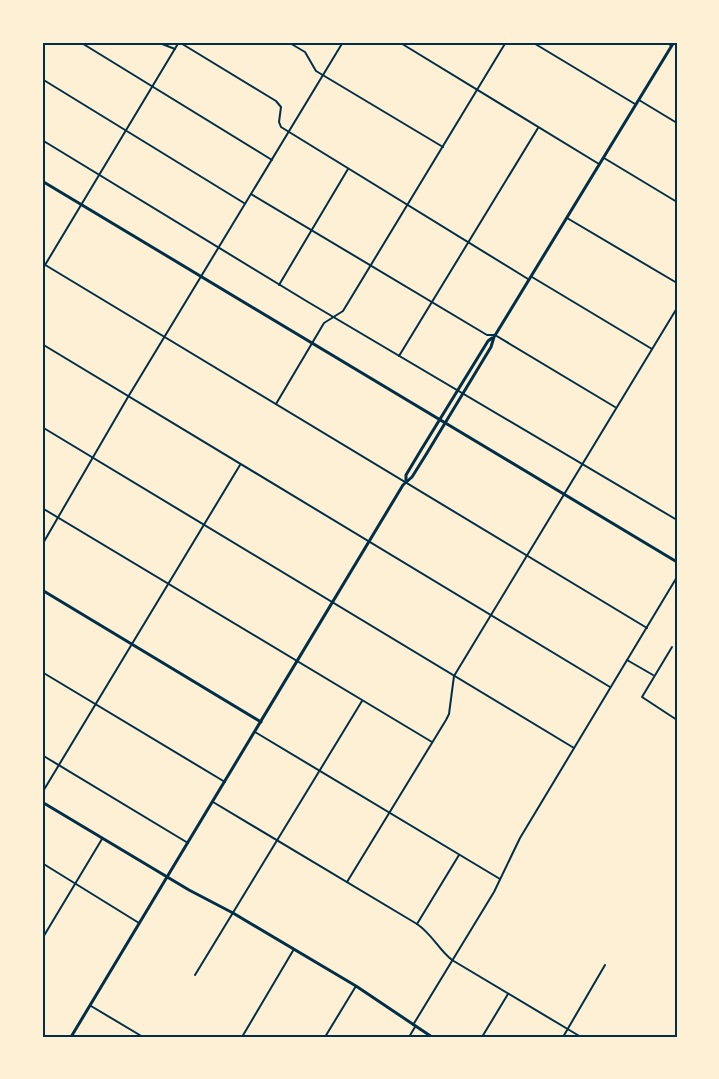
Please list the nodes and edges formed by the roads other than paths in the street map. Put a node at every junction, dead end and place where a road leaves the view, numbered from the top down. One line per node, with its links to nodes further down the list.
1 (80, 42): 14 (street)
2 (157, 42): 11 (street)
3 (179, 42): 11 (street); 21 (street)
4 (288, 42): 12 (street)
5 (343, 42): 12 (street)
6 (399, 42): 15 (street)
7 (506, 42): 15 (street)
8 (532, 42): 17 (street)
9 (665, 42): 10 (street)
10 (675, 43): 16 (main road)
11 (175, 49): 14 (street)
12 (323, 75): 21 (street); 23 (street)
13 (42, 79): 20 (street)
14 (152, 87): 20 (street); 25 (street)
15 (477, 90): 19 (street); 23 (street)
16 (639, 100): 17 (main road); 18 (street)
17 (636, 105): 24 (main road)
18 (677, 123)
19 (538, 128): 26 (street); 37 (street)
20 (126, 132): 28 (street); 32 (street)
21 (288, 132): 25 (street); 27 (street)
22 (42, 140): 28 (street)
23 (444, 147): 34 (street)
24 (604, 158): 26 (main road); 31 (street)
25 (272, 160): 30 (street)
26 (599, 165): 35 (main road)
27 (348, 169): 34 (street); 36 (street)
28 (100, 175): 33 (street); 38 (street)
29 (42, 181): 33 (main road)
30 (251, 194): 32 (street); 36 (street)
31 (677, 202)
32 (245, 204): 38 (street)
33 (82, 205): 39 (street); 42 (main road)
34 (408, 206): 37 (street); 40 (street)
35 (567, 218): 43 (main road); 44 (street)
36 (312, 231): 40 (street); 45 (street)
37 (467, 243): 43 (street); 46 (street)
38 (218, 248): 42 (street); 45 (street)
39 (44, 264): 41 (street); 49 (street)
40 (371, 266): 46 (street); 48 (street)
41 (42, 270)
42 (201, 277): 49 (street); 51 (main road)
43 (530, 278): 50 (main road); 53 (street)
44 (677, 283)
45 (279, 285): 48 (street)
46 (431, 302): 50 (street); 54 (street)
47 (677, 308): 53 (street)
48 (334, 318): 51 (street); 54 (street)
49 (165, 336): 57 (street); 58 (street)
50 (494, 336): 55 (main road); 56 (main road); 59 (street)
51 (312, 343): 58 (street); 60 (main road)
52 (42, 344): 57 (street)
53 (652, 349): 59 (street)
54 (399, 356): 55 (street)
55 (456, 391): 56 (street); 60 (main road)
56 (463, 393): 61 (main road); 65 (street)
57 (128, 397): 63 (street); 64 (street)
58 (276, 404): 66 (street)
59 (616, 408): 65 (street)
60 (439, 419): 61 (main road); 66 (main road)
61 (445, 423): 66 (main road); 67 (main road)
62 (42, 427): 63 (street)
63 (92, 457): 69 (street); 71 (street)
64 (241, 464): 71 (street); 72 (street)
65 (582, 464): 67 (street); 70 (street)
66 (406, 482): 72 (main road); 74 (street)
67 (563, 494): 74 (street); 75 (main road)
68 (42, 508): 69 (street)
69 (57, 517): 73 (street); 77 (street)
70 (677, 520)
71 (203, 524): 77 (street); 79 (street)
72 (369, 542): 79 (main road); 80 (street)
73 (42, 545)
74 (527, 556): 80 (street); 81 (street)
75 (677, 562)
76 (677, 577): 81 (street)
77 (168, 584): 82 (street); 85 (street)
78 (42, 590): 82 (main road)
79 (333, 602): 85 (main road); 87 (street)
80 (491, 615): 87 (street); 89 (street)
81 (647, 628): 84 (street)
82 (132, 644): 91 (street); 93 (main road)
83 (672, 647): 88 (street)
84 (627, 660): 88 (street); 89 (street)
85 (298, 661): 90 (street); 93 (main road)
86 (42, 672): 91 (street)
87 (454, 676): 95 (street); 96 (street)
88 (654, 676): 92 (street)
89 (610, 687): 96 (street)
90 (362, 700): 95 (street); 99 (street)
91 (95, 704): 98 (street); 100 (street)
92 (677, 720)
93 (261, 722): 94 (main road)
94 (255, 732): 99 (street); 100 (main road)
95 (432, 742): 104 (street)
96 (574, 748): 111 (street)
97 (42, 755): 98 (street)
98 (59, 766): 101 (street); 107 (street)
99 (319, 770): 104 (street); 106 (street)
100 (225, 782): 102 (main road)
101 (42, 794)
102 (213, 801): 106 (street); 107 (main road)
103 (42, 802): 105 (main road)
104 (389, 813): 108 (street); 112 (street)
105 (103, 838): 110 (main road); 113 (street)
106 (277, 841): 112 (street); 114 (street)
107 (188, 843): 110 (main road)
108 (459, 855): 111 (street); 116 (street)
109 (42, 863): 113 (street)
110 (167, 877): 114 (main road); 115 (main road)
111 (500, 879): 119 (street)
112 (347, 882): 116 (street)
113 (75, 884): 115 (street); 117 (street)
114 (233, 913): 118 (main road); 121 (street)
115 (139, 923): 124 (main road)
116 (417, 924): 119 (street)
117 (42, 939)
118 (294, 949): 122 (main road); 129 (street)
119 (452, 960): 123 (street); 125 (street)
120 (605, 965): 126 (street)
121 (195, 975)
122 (356, 986): 125 (main road); 130 (street)
123 (508, 994): 126 (street); 133 (street)
124 (90, 1005): 127 (main road); 128 (street)
125 (414, 1026): 131 (street); 132 (main road)
126 (568, 1029): 134 (street); 135 (street)
127 (71, 1037)
128 (142, 1037)
129 (242, 1037)
130 (325, 1037)
131 (409, 1037)
132 (432, 1037)
133 (482, 1037)
134 (563, 1037)
135 (581, 1037)

